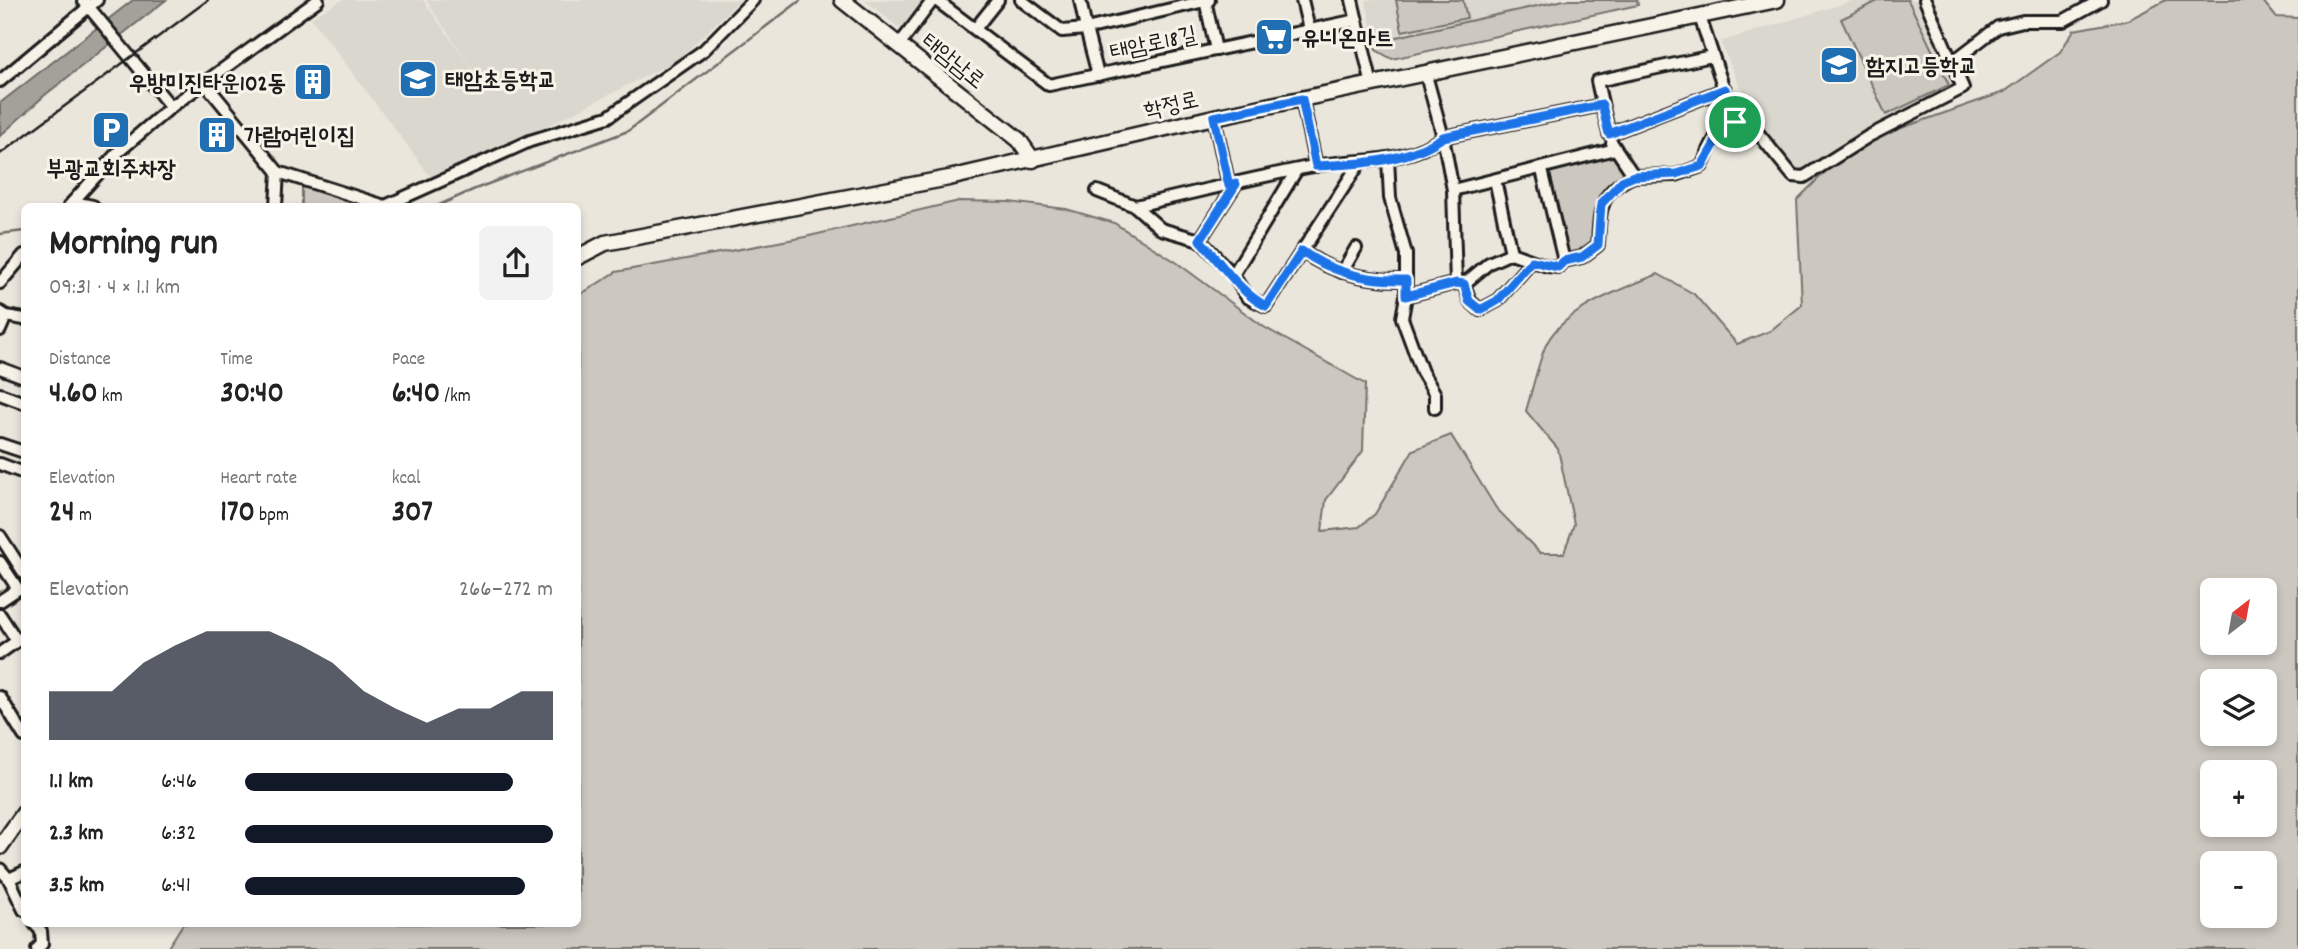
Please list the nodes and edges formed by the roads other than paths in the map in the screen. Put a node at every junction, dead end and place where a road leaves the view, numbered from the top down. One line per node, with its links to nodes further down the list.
1 (318, 0): 27 (street)
2 (753, 0): 53 (street)
3 (842, 0): 20 (main road, 태암남로)
4 (935, 0): 17 (street, 태암로18길); 20 (street)
5 (998, 0): 17 (street)
6 (1021, 0): 18 (street, 태암로18길)
7 (1080, 0): 18 (street)
8 (1206, 0): 18 (street, 태암로18길); 21 (street, 태암로18길)
9 (1302, 0): 19 (street)
10 (1353, 0): 16 (street)
11 (1777, 0): 15 (main road, 학정로)
12 (1925, 0): 23 (street)
13 (2101, 0): 23 (street)
14 (92, 5): 26 (street); 32 (street)
15 (1700, 17): 22 (street); 25 (main road, 학정로)
16 (1357, 20): 19 (street, 태암로18길); 28 (street)
17 (975, 29): 24 (street, 태암로18길)
18 (1086, 29): 24 (street, 태암로18길)
19 (1309, 29): 21 (street, 태암로18길)
20 (899, 45): 39 (main road, 태암남로)
21 (1216, 50): 24 (street, 태암로18길)
22 (1712, 56): 29 (street); 31 (street)
23 (1951, 63): 34 (street)
24 (1098, 75)
25 (1426, 75): 28 (main road, 학정로); 36 (street)
26 (0, 81)
27 (204, 82): 32 (street); 44 (street)
28 (1372, 85): 30 (main road, 학정로)
29 (1725, 89): 34 (street); 35 (street)
30 (1302, 99): 33 (main road, 학정로); 41 (street)
31 (1602, 105): 35 (street); 36 (street)
32 (171, 107): 50 (street)
33 (1214, 117): 39 (main road, 학정로); 47 (street)
34 (1735, 122): 45 (street)
35 (1609, 134): 37 (street)
36 (1443, 137): 38 (street); 48 (street)
37 (1615, 149): 42 (street); 45 (street)
38 (1388, 158): 40 (street); 65 (street)
39 (1033, 160): 59 (main road, 학정로)
40 (1359, 164): 41 (street); 57 (street)
41 (1316, 166): 43 (street)
42 (1542, 170): 46 (street); 62 (street)
43 (1296, 171): 47 (street); 64 (street)
44 (278, 172): 51 (street); 52 (street)
45 (1634, 176): 62 (street)
46 (1495, 180): 48 (street); 58 (street)
47 (1233, 185): 54 (street); 55 (street)
48 (1453, 190): 67 (street)
49 (1097, 191): 54 (street)
50 (72, 203)
51 (276, 203)
52 (376, 203)
53 (392, 203)
54 (1135, 206): 55 (street)
55 (1200, 240): 64 (street)
56 (1356, 248): 63 (street)
57 (1302, 251): 63 (street); 64 (street)
58 (1511, 253): 61 (street); 67 (street)
59 (581, 255)
60 (21, 258): 66 (street)
61 (1532, 261): 62 (street); 67 (street)
62 (1564, 261)
63 (1342, 272): 65 (street)
64 (1233, 275)
65 (1406, 280): 68 (street)
66 (0, 283)
67 (1460, 283): 68 (street)
68 (1406, 296): 76 (street)
69 (3, 314): 70 (street); 71 (street)
70 (21, 319)
71 (0, 330)
72 (0, 368): 73 (street)
73 (21, 376)
74 (0, 394): 75 (street)
75 (21, 402)
76 (1435, 408)
77 (0, 444): 78 (street)
78 (21, 453)
79 (0, 464): 80 (street)
80 (21, 472)
81 (0, 536): 83 (street)
82 (0, 562): 84 (street)
83 (21, 568)
84 (0, 601)
85 (0, 615): 86 (street)
86 (21, 638): 87 (street)
87 (0, 653)
88 (0, 697): 89 (street)
89 (21, 731)
90 (21, 817): 91 (main road)
91 (0, 847)
92 (0, 869): 94 (street)
93 (21, 873): 94 (street)
94 (9, 879): 95 (street)
95 (21, 905)
96 (38, 927): 97 (street)
97 (37, 949)

